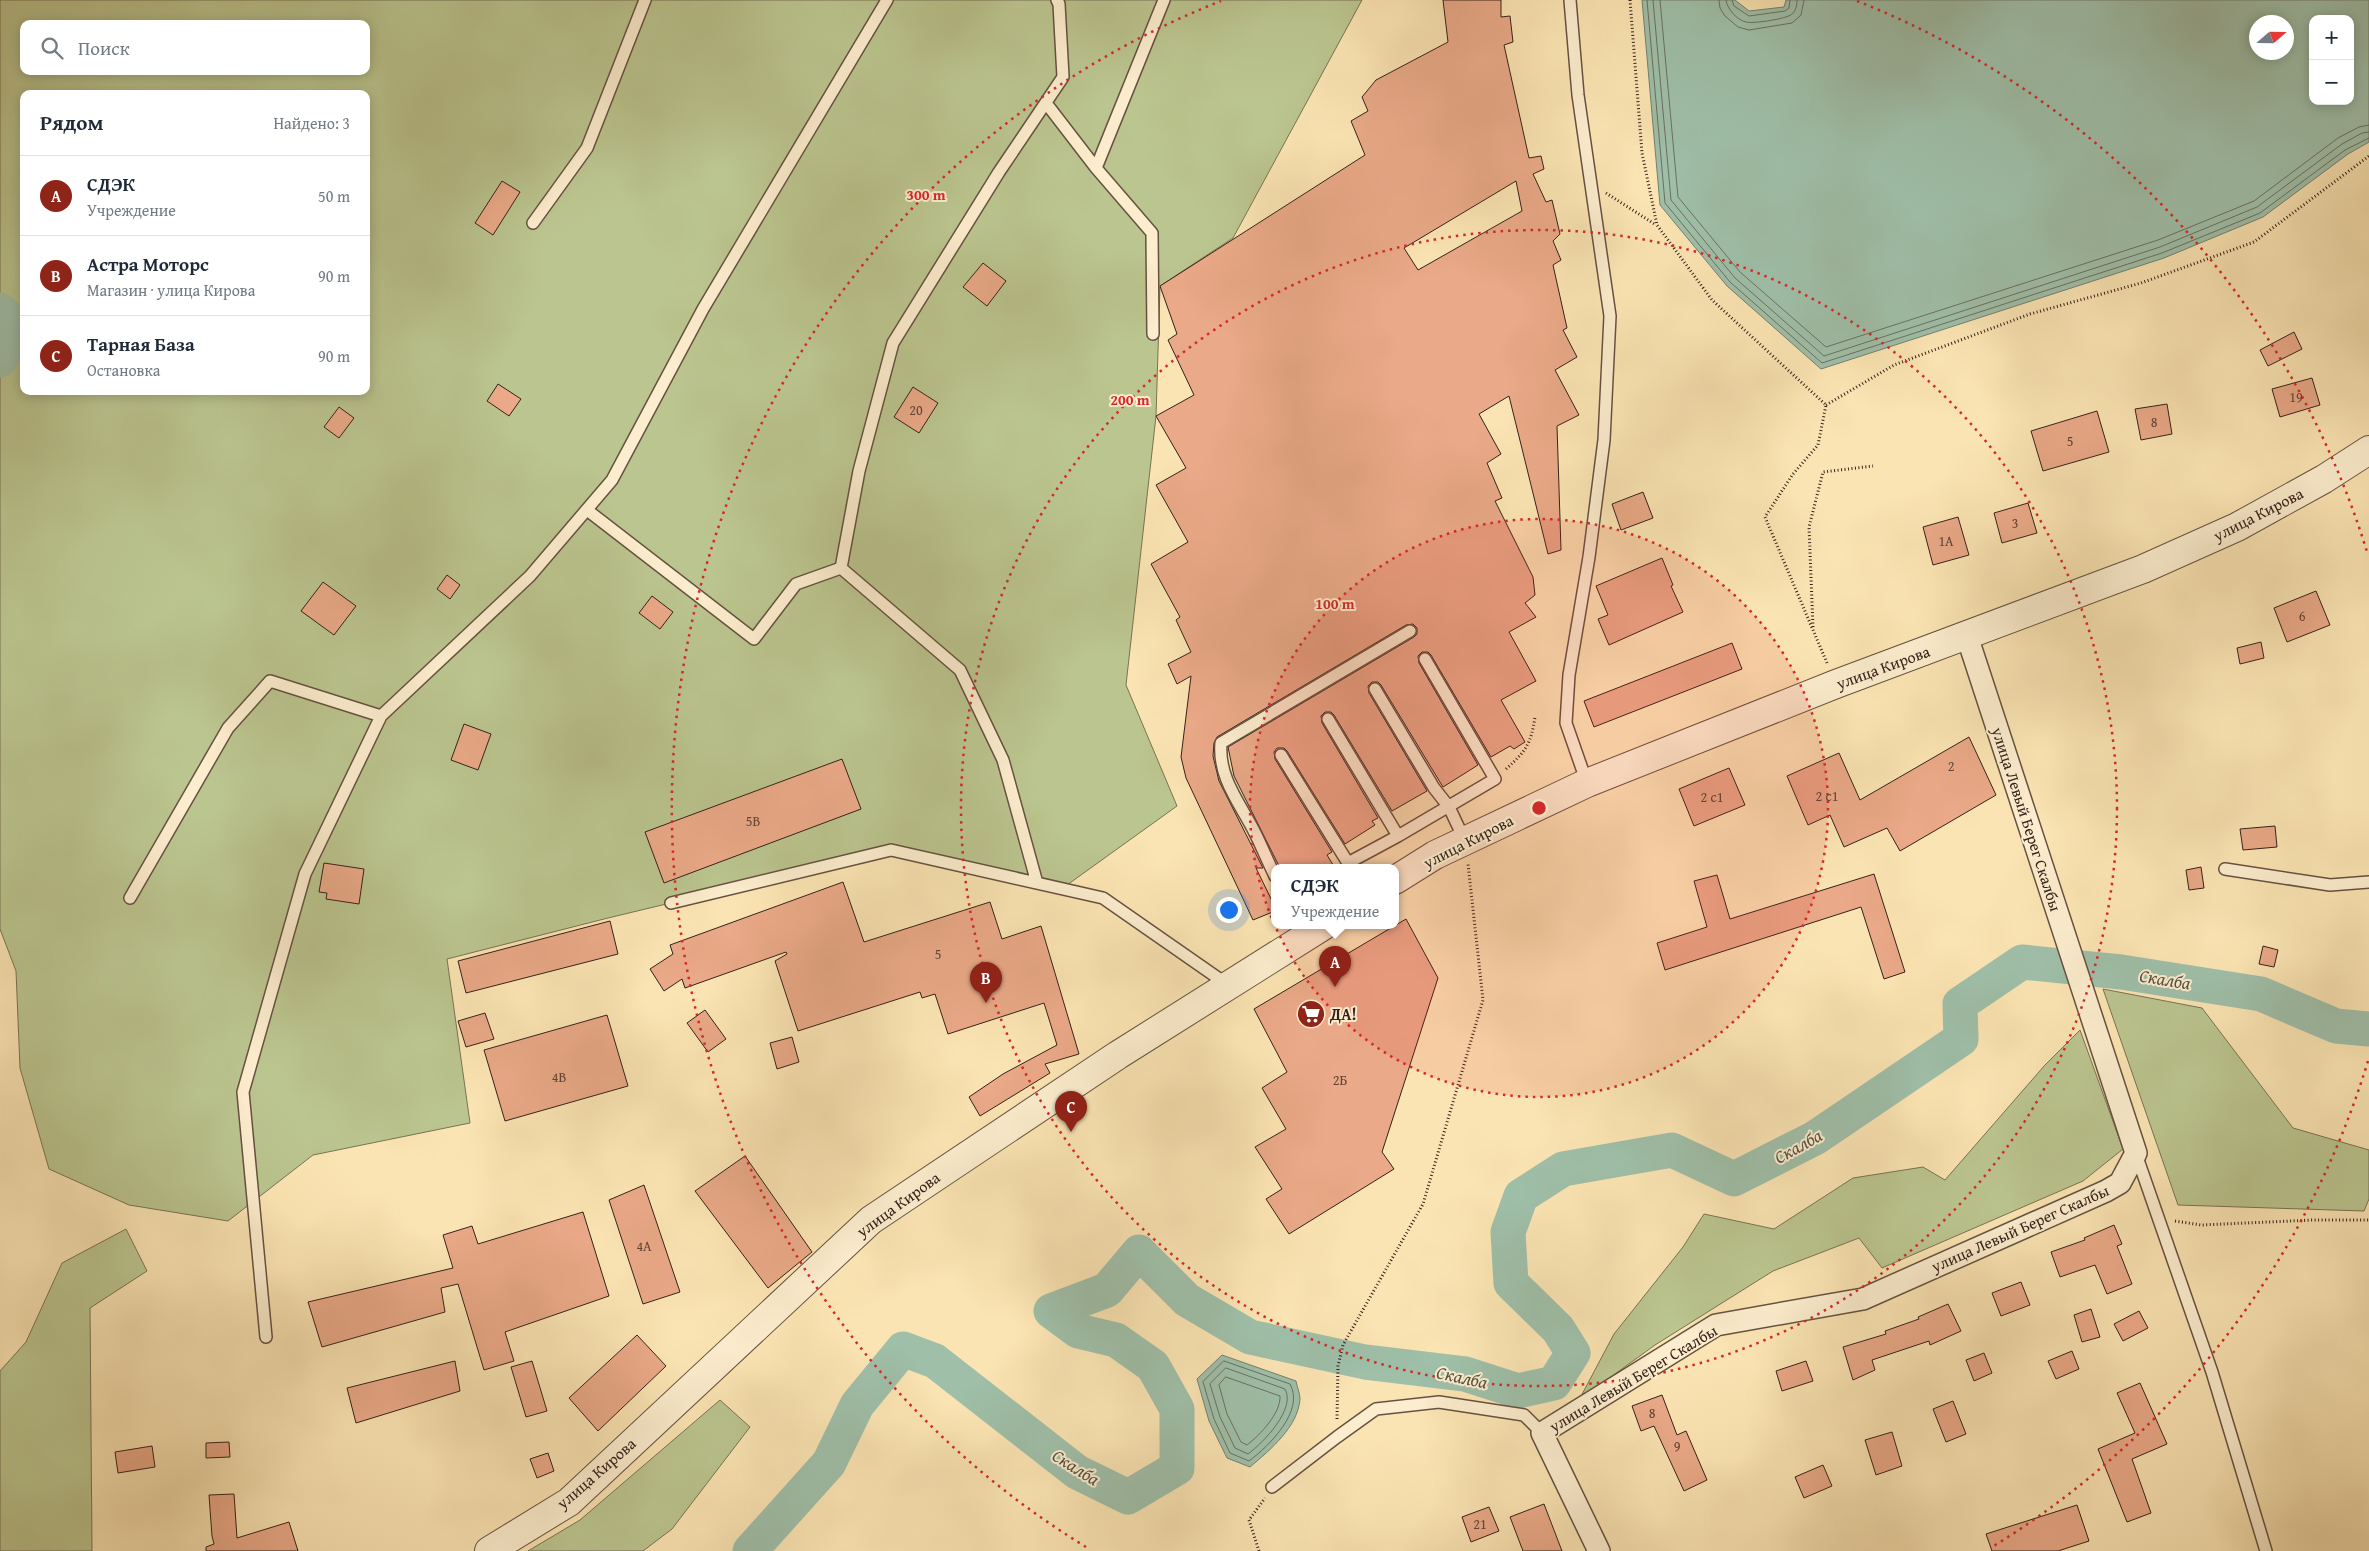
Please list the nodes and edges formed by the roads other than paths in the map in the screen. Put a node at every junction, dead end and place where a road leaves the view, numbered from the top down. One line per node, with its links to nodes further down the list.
1 (645, 0): 8 (lane)
2 (887, 0): 11 (lane)
3 (1057, 0): 6 (lane)
4 (1164, 0): 7 (lane)
5 (1570, 0): 20 (lane)
6 (1046, 102): 7 (lane); 12 (lane)
7 (1096, 168): 9 (lane)
8 (533, 223)
9 (1153, 334)
10 (2369, 450): 14 (street, улица Кирова)
11 (586, 510): 12 (lane); 17 (lane)
12 (841, 568): 28 (lane)
13 (1410, 631): 24 (lane)
14 (1967, 636): 20 (street, улица Кирова); 33 (street, улица Левый Берег Скалбы)
15 (1425, 658): 21 (lane)
16 (1375, 689): 21 (lane)
17 (382, 716): 29 (lane); 34 (lane)
18 (1328, 719): 22 (lane)
19 (1281, 755): 22 (lane)
20 (1587, 783): 23 (street, улица Кирова)
21 (1449, 807): 22 (lane); 23 (lane)
22 (1398, 836)
23 (1465, 841): 26 (street, улица Кирова)
24 (1271, 867)
25 (2225, 869): 27 (lane)
26 (1399, 878)
27 (2369, 882)
28 (1037, 883): 30 (lane); 32 (lane)
29 (130, 898)
30 (671, 903)
31 (1316, 929): 32 (street, улица Кирова)
32 (1228, 985): 37 (street, улица Кирова)
33 (2136, 1153): 35 (street, улица Левый Берег Скалбы); 39 (lane)
34 (266, 1337)
35 (1542, 1433): 36 (lane); 38 (street, улица Левый Берег Скалбы)
36 (1272, 1487)
37 (489, 1551)
38 (1599, 1551)
39 (2266, 1551)

